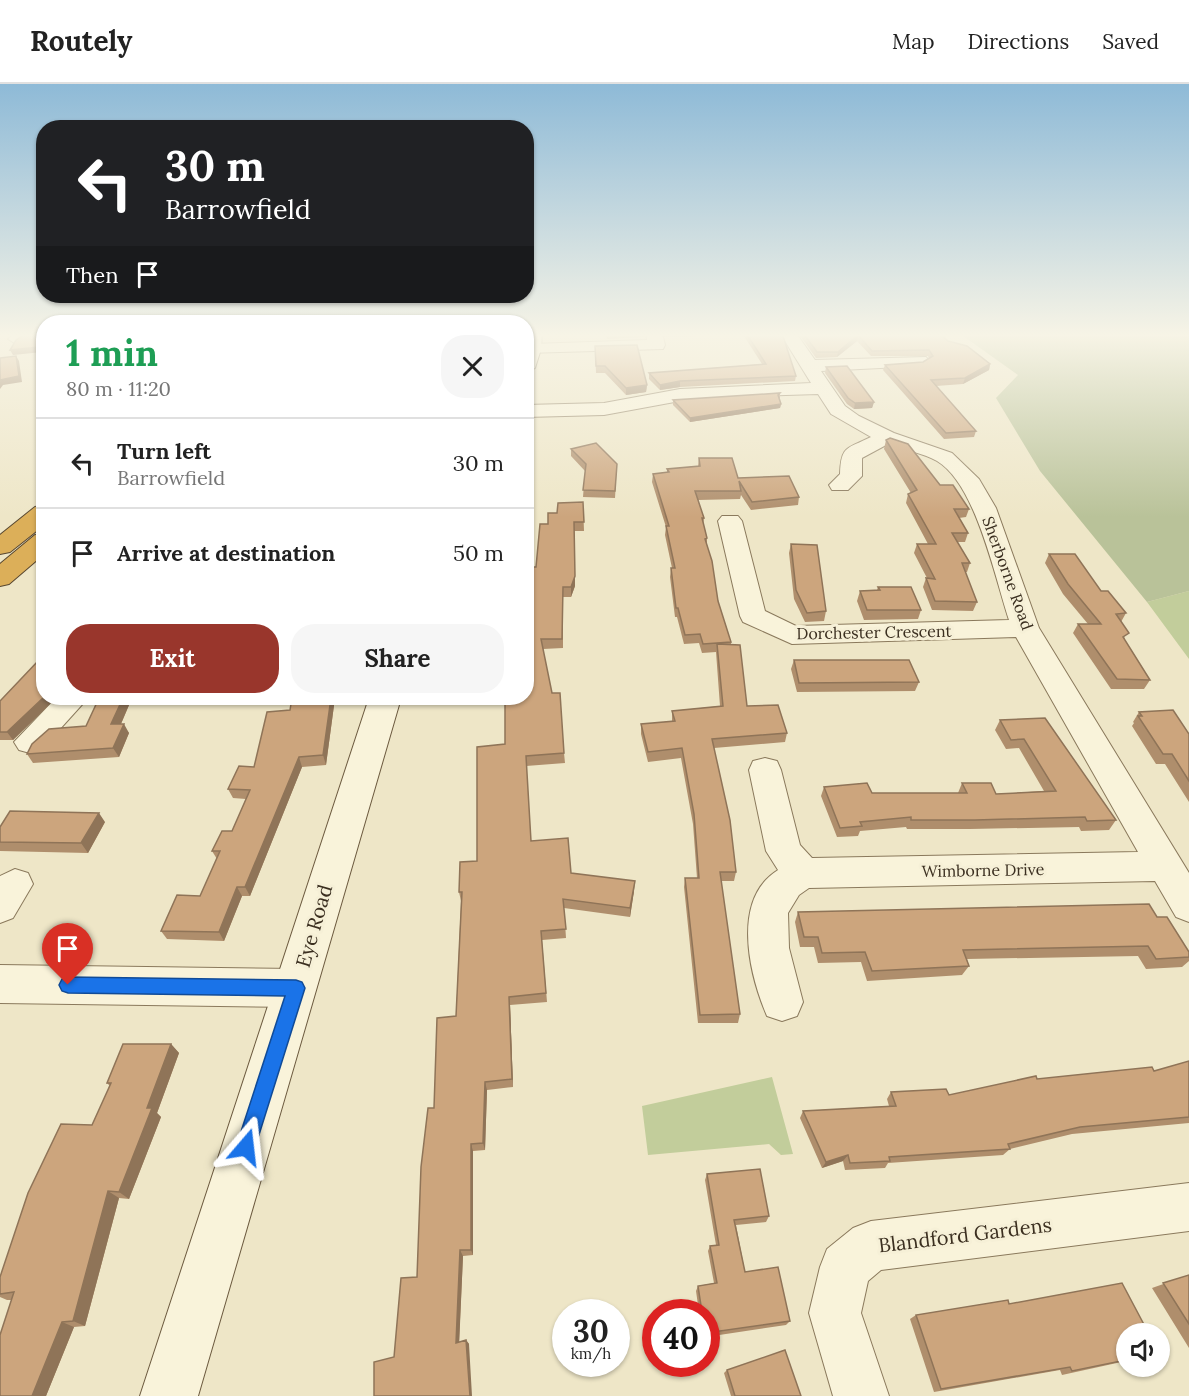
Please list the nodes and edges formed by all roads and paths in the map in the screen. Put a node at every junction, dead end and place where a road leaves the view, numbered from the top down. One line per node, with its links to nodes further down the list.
1 (687, 394): 3 (street)
2 (827, 394): 4 (street, Sherborne Road)
3 (534, 411)
4 (886, 437): 5 (street); 11 (street, Sherborne Road)
5 (840, 485)
6 (36, 519): 9 (highway)
7 (729, 521): 11 (street, Dorchester Crescent)
8 (36, 547): 10 (highway)
9 (0, 548)
10 (0, 578)
11 (1026, 628): 16 (street, Sherborne Road)
12 (66, 705): 14 (street)
13 (383, 705): 20 (street, Eye Road)
14 (30, 742)
15 (765, 770): 17 (street)
16 (1163, 866): 17 (street, Wimborne Drive); 18 (street, Sherborne Road)
17 (803, 873): 21 (street)
18 (1189, 906)
19 (0, 984): 20 (street)
20 (296, 988): 23 (street, Eye Road)
21 (782, 1002)
22 (1189, 1207): 24 (street, Blandford Gardens)
23 (169, 1396)
24 (861, 1396)

